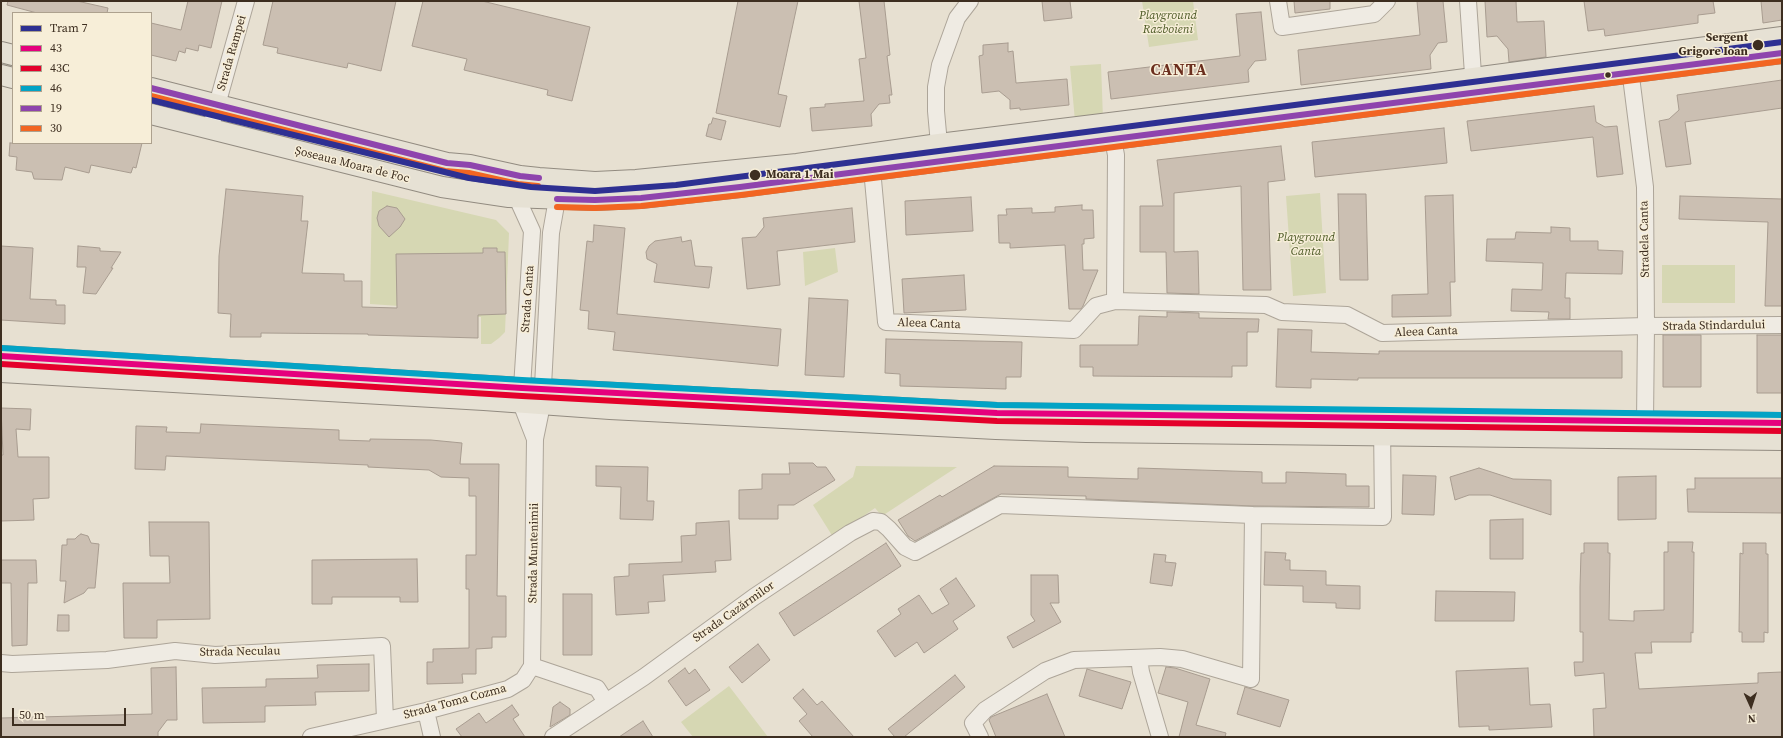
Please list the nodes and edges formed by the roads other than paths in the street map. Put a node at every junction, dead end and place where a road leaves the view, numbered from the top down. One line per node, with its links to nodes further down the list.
1 (246, 1): 15 (street, Strada Rampei)
2 (970, 1): 19 (street)
3 (1278, 1): 4 (street)
4 (1388, 1)
5 (1468, 1): 13 (street)
6 (1782, 37): 10 (main road)
7 (1, 52): 9 (main road)
8 (1782, 53): 10 (main road)
9 (12, 55)
10 (1629, 66): 13 (main road); 26 (street, Stradela Canta)
11 (1, 75): 12 (main road)
12 (12, 78)
13 (1474, 86): 18 (main road)
14 (152, 88): 15 (main road, Șoseaua Moara de Foc)
15 (217, 105): 17 (street, Strada Rampei); 20 (main road, Șoseaua Moara de Foc)
16 (152, 114): 17 (main road, Șoseaua Moara de Foc)
17 (210, 130): 22 (main road, Șoseaua Moara de Foc)
18 (1112, 131): 19 (main road); 21 (main road); 24 (street)
19 (939, 144): 20 (main road, Șoseaua Moara de Foc)
20 (447, 163): 23 (street)
21 (872, 169): 23 (main road); 24 (street, Aleea Canta)
22 (517, 198): 23 (main road, Șoseaua Moara de Foc); 29 (street, Strada Canta)
23 (557, 199): 30 (street, Strada Canta)
24 (1115, 302): 26 (street, Aleea Canta)
25 (1782, 325): 26 (street, Strada Stindardului)
26 (1646, 326): 31 (street, Stradela Canta)
27 (1, 356): 29 (main road)
28 (1, 372): 29 (main road)
29 (522, 396): 30 (main road); 34 (street, Strada Muntenimii)
30 (542, 397): 33 (main road); 34 (street, Strada Muntenimii)
31 (1645, 422): 32 (main road); 33 (main road)
32 (1782, 423)
33 (1382, 427): 35 (main road); 36 (street)
34 (536, 439): 39 (street, Strada Muntenimii)
35 (1782, 440)
36 (1254, 515): 37 (street); 40 (street, Strada Cazărmilor)
37 (1139, 658): 46 (street); 47 (street)
38 (1, 663): 42 (street, Strada Neculau)
39 (532, 666): 40 (street); 41 (street, Strada Toma Cozma)
40 (606, 702): 45 (street, Strada Cazărmilor)
41 (426, 711): 42 (street, Strada Toma Cozma); 44 (street)
42 (385, 720): 43 (street, Strada Toma Cozma)
43 (312, 737)
44 (432, 737)
45 (553, 737)
46 (980, 737)
47 (1160, 737)

